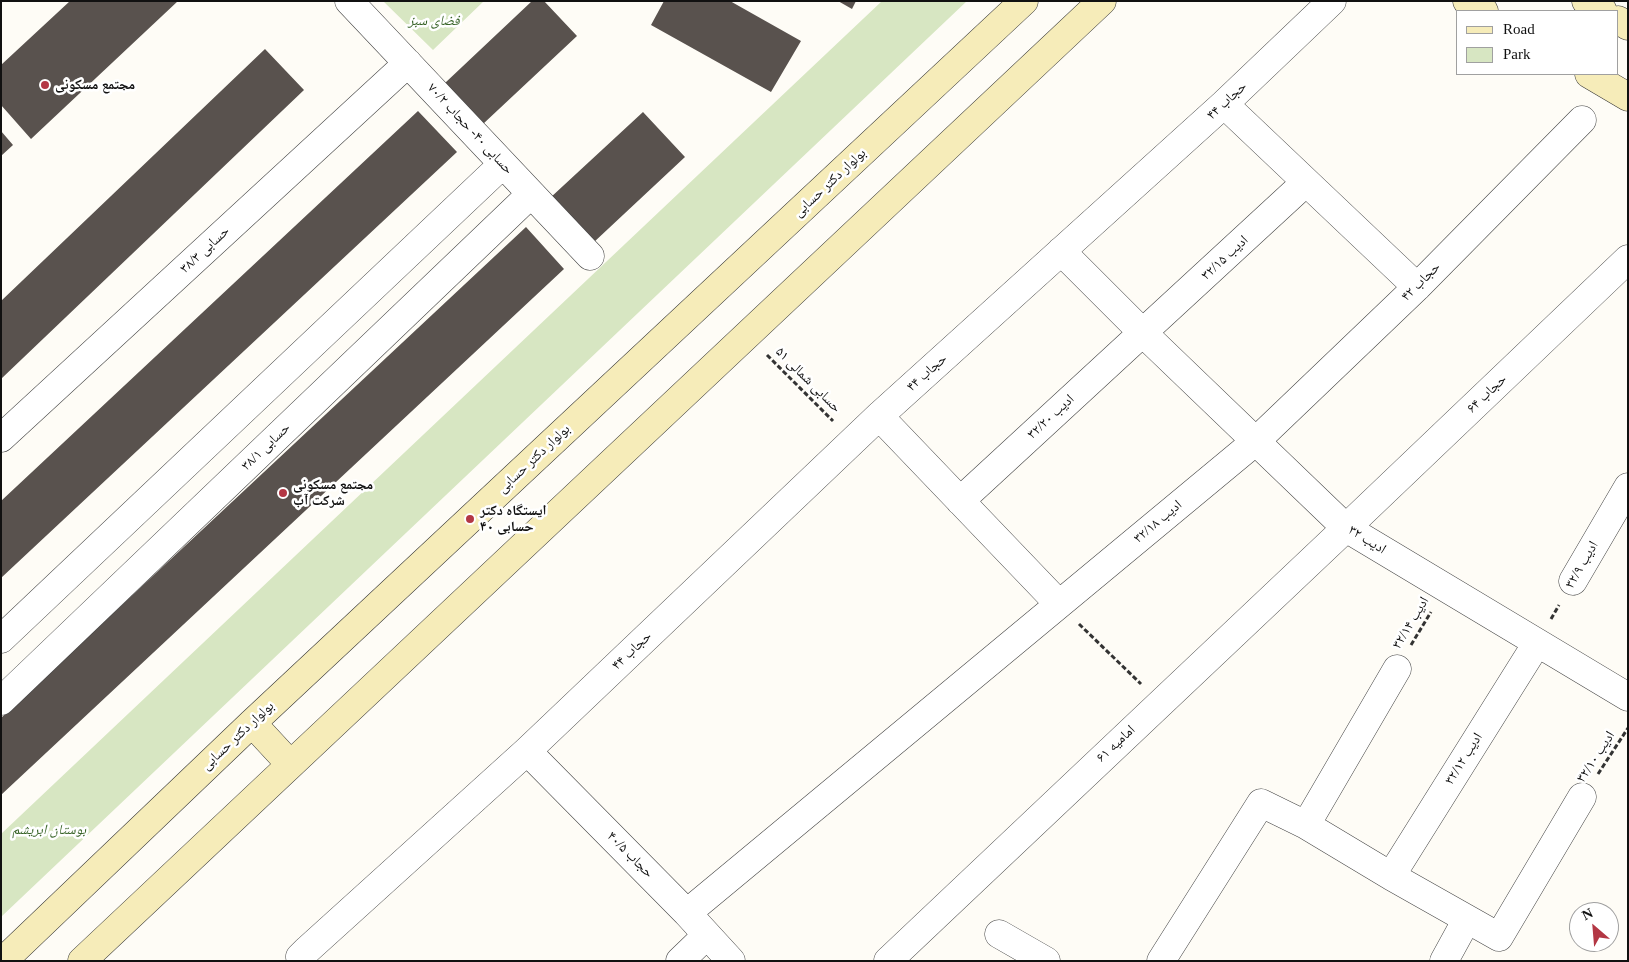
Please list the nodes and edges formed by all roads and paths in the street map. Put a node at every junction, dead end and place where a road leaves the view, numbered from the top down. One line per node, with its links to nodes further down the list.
1 (349, 1): 9 (street, حسابی ۴۰- حجاب ۷۰/۲)
2 (1024, 1): 39 (main road, بولوار دکتر حسابی)
3 (1102, 1): 22 (main road)
4 (1332, 1): 12 (street, حجاب ۴۴)
5 (1467, 1): 7 (main road)
6 (1586, 1): 8 (main road)
7 (1482, 10)
8 (1601, 10)
9 (408, 63): 14 (street, حسابی ۴۰- حجاب ۷۰/۲); 24 (street, حسابی ۳۸/۳)
10 (1591, 75): 11 (main road)
11 (1628, 97)
12 (1224, 104): 15 (street); 17 (street, حجاب ۴۴)
13 (1582, 120): 20 (street, حجاب ۴۲)
14 (503, 164): 16 (street, حسابی ۴۰- حجاب ۷۰/۲); 33 (street)
15 (1306, 182): 20 (street); 21 (street, ادیب ۳۲/۱۵)
16 (531, 194): 18 (street, حسابی ۴۰- حجاب ۷۰/۲); 37 (street, حسابی ۳۸/۱)
17 (1061, 251): 21 (street, ادیب ۳۲); 23 (street, حجاب ۴۴)
18 (590, 256)
19 (1628, 260): 29 (street, حجاب ۶۴)
20 (1417, 287): 26 (street, حجاب ۴۲)
21 (1143, 333): 26 (street, ادیب ۳۲); 28 (street, ادیب ۳۲/۲۰)
22 (747, 335): 25 (path, حسابی شمالی ۵۱); 42 (main road)
23 (879, 416): 25 (street, حجاب ۴۴); 28 (street)
24 (1, 438)
25 (853, 441): 41 (street, حجاب ۴۴)
26 (1256, 441): 29 (street, ادیب ۳۲); 32 (street, ادیب ۳۲/۱۸)
27 (1628, 487): 30 (street, ادیب ۳۲/۹)
28 (960, 501): 32 (street)
29 (1346, 528): 31 (street, ادیب ۳۲); 38 (street, امامیه ۶۱)
30 (1573, 581): 34 (path, ادیب ۳۲/۹)
31 (1445, 588): 34 (street, ادیب ۳۲); 35 (path, ادیب ۳۲/۱۴)
32 (1059, 604): 38 (path); 46 (street, ادیب ۳۲/۱۸)
33 (1, 639)
34 (1536, 643): 36 (street, ادیب ۳۲); 45 (street, ادیب ۳۲/۱۲)
35 (1397, 669): 44 (street)
36 (1628, 697)
37 (1, 701)
38 (1160, 702): 55 (street, امامیه ۶۱)
39 (252, 723): 42 (main road); 50 (main road, بولوار دکتر حسابی)
40 (1628, 728): 43 (path, ادیب ۳۲/۱۰)
41 (527, 750): 46 (street, حجاب ۴۰/۵); 52 (street, حجاب ۴۴)
42 (290, 764): 51 (main road)
43 (1582, 797): 47 (street)
44 (1306, 825): 45 (street); 57 (street)
45 (1390, 876): 47 (street)
46 (687, 913): 49 (street, حجاب ۴۰/۵)
47 (1468, 919): 58 (street)
48 (999, 934): 56 (street)
49 (707, 935): 53 (street); 54 (street, حجاب ۴۰/۵)
50 (3, 961)
51 (82, 961)
52 (300, 961)
53 (680, 961)
54 (731, 961)
55 (888, 961)
56 (1046, 961)
57 (1161, 961)
58 (1444, 961)

